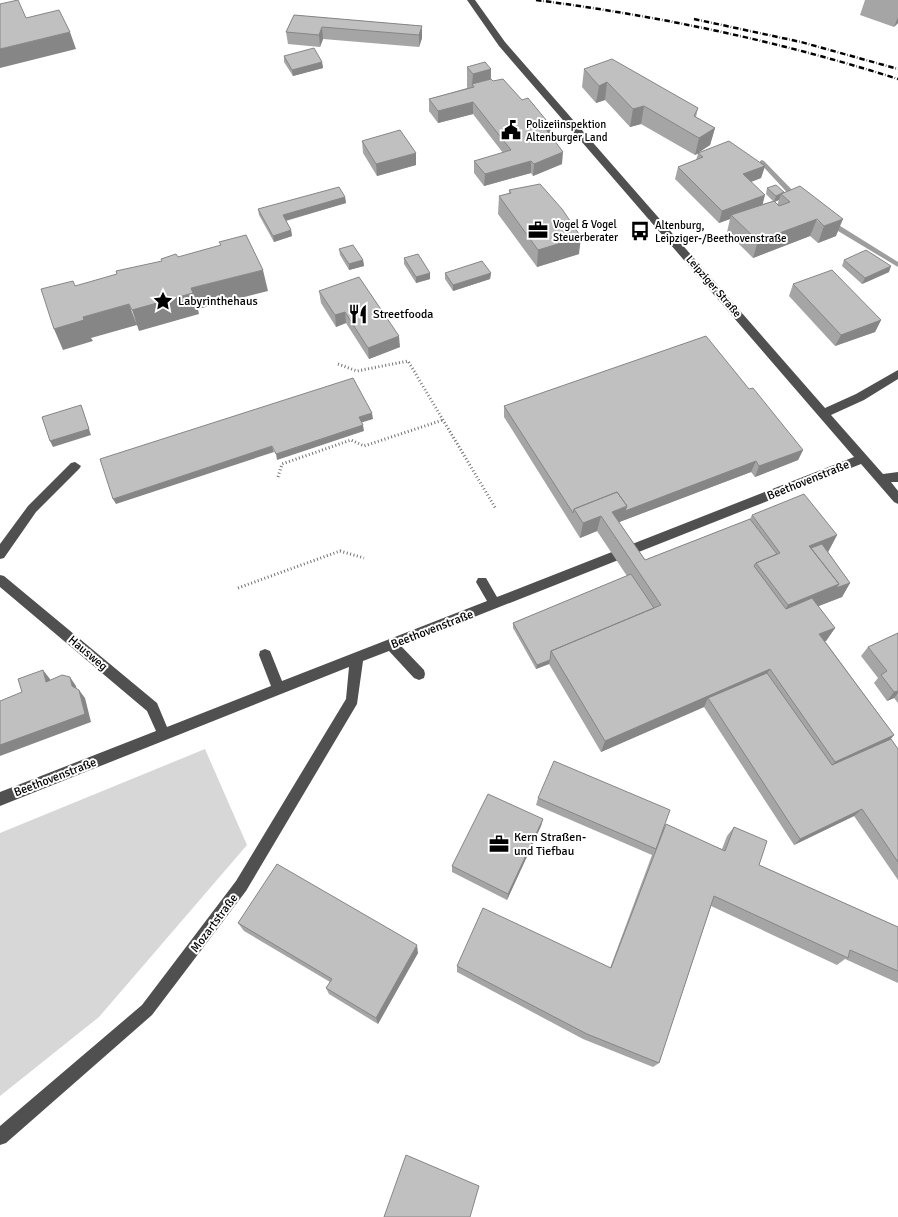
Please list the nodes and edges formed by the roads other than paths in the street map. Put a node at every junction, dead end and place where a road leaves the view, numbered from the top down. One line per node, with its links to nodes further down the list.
1 (471, 0): 3 (street, Leipziger Straße)
2 (898, 374): 3 (street)
3 (824, 413): 4 (street, Leipziger Straße)
4 (863, 458): 7 (street, Leipziger Straße); 12 (street, Beethovenstraße)
5 (75, 466): 9 (street)
6 (898, 477): 7 (street)
7 (881, 479): 8 (street, Leipziger Straße)
8 (898, 499)
9 (0, 554)
10 (0, 580): 18 (street, Hausweg)
11 (482, 582): 12 (street)
12 (495, 604): 13 (street, Beethovenstraße)
13 (390, 645): 15 (street, Beethovenstraße); 16 (street)
14 (265, 655): 17 (street)
15 (357, 658): 17 (street, Beethovenstraße); 20 (street, Mozartstraße)
16 (419, 674)
17 (279, 689): 18 (street, Beethovenstraße)
18 (164, 735): 19 (street, Beethovenstraße)
19 (0, 799)
20 (0, 1137)

